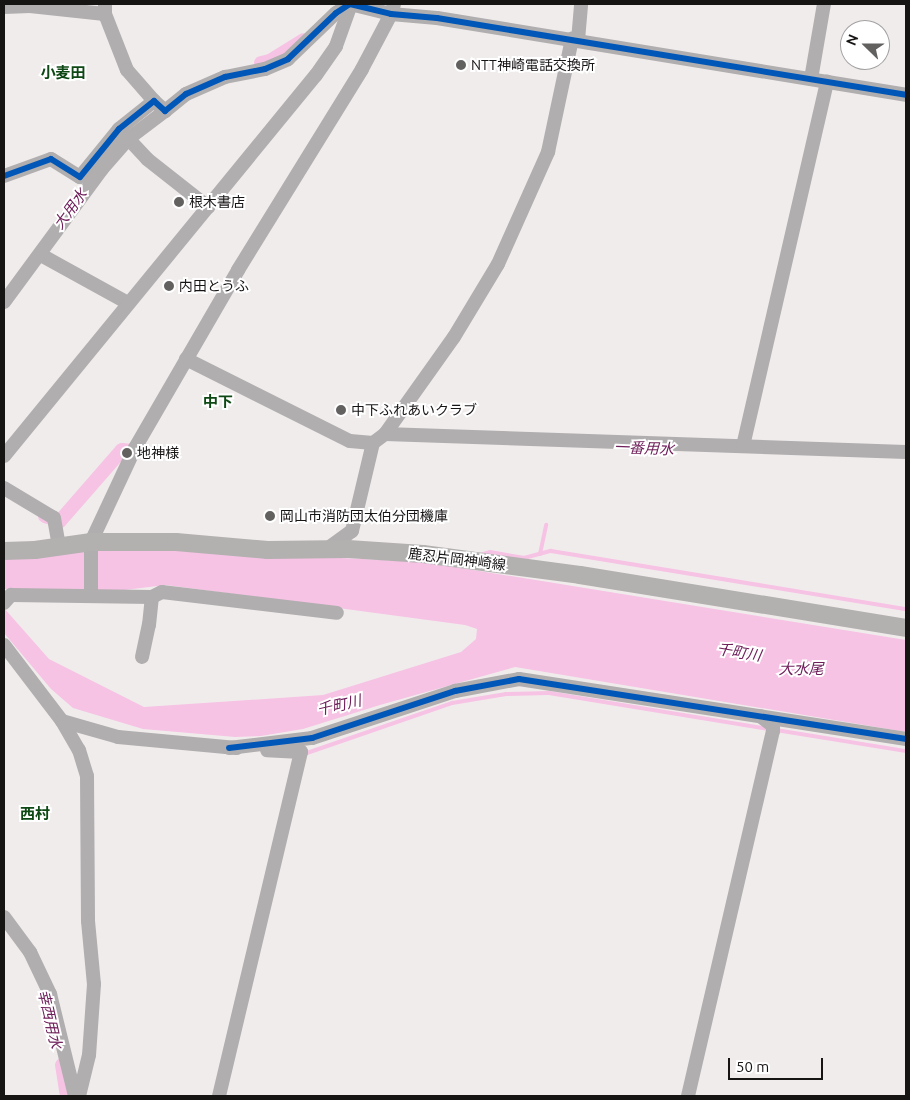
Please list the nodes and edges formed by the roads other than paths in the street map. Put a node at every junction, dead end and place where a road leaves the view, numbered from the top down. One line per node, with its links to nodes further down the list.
1 (350, 4): 6 (street); 11 (street); 15 (street)
2 (581, 4): 7 (street)
3 (824, 4): 8 (street)
4 (4, 7): 5 (street)
5 (105, 9): 11 (street)
6 (393, 9): 7 (street); 19 (street)
7 (576, 38): 8 (street); 20 (street)
8 (811, 76): 9 (street)
9 (827, 82): 10 (street); 22 (street)
10 (906, 95)
11 (160, 106): 12 (street)
12 (124, 135): 14 (street); 15 (street)
13 (4, 176): 14 (street)
14 (86, 181): 16 (street)
15 (208, 207): 18 (street)
16 (41, 255): 17 (street); 18 (street)
17 (4, 302)
18 (128, 303): 24 (street)
19 (189, 360): 21 (street); 26 (street)
20 (385, 434): 21 (street); 22 (street)
21 (374, 443): 28 (street)
22 (743, 446): 23 (street)
23 (906, 452)
24 (4, 456)
25 (4, 488): 27 (street)
26 (91, 545): 27 (main road, 鹿忍片岡神崎線); 28 (main road, 鹿忍片岡神崎線); 30 (street)
27 (59, 546): 29 (main road, 鹿忍片岡神崎線)
28 (327, 549): 34 (main road, 鹿忍片岡神崎線)
29 (4, 551)
30 (91, 592): 31 (street); 32 (street)
31 (152, 598): 33 (street); 36 (street)
32 (4, 603)
33 (337, 613)
34 (906, 628)
35 (4, 645): 38 (street)
36 (142, 657)
37 (759, 716): 39 (street); 40 (street); 45 (street)
38 (62, 721): 40 (street); 43 (street)
39 (906, 739)
40 (229, 748): 44 (street)
41 (4, 917): 42 (street)
42 (75, 1096)
43 (79, 1096)
44 (219, 1096)
45 (688, 1096)

